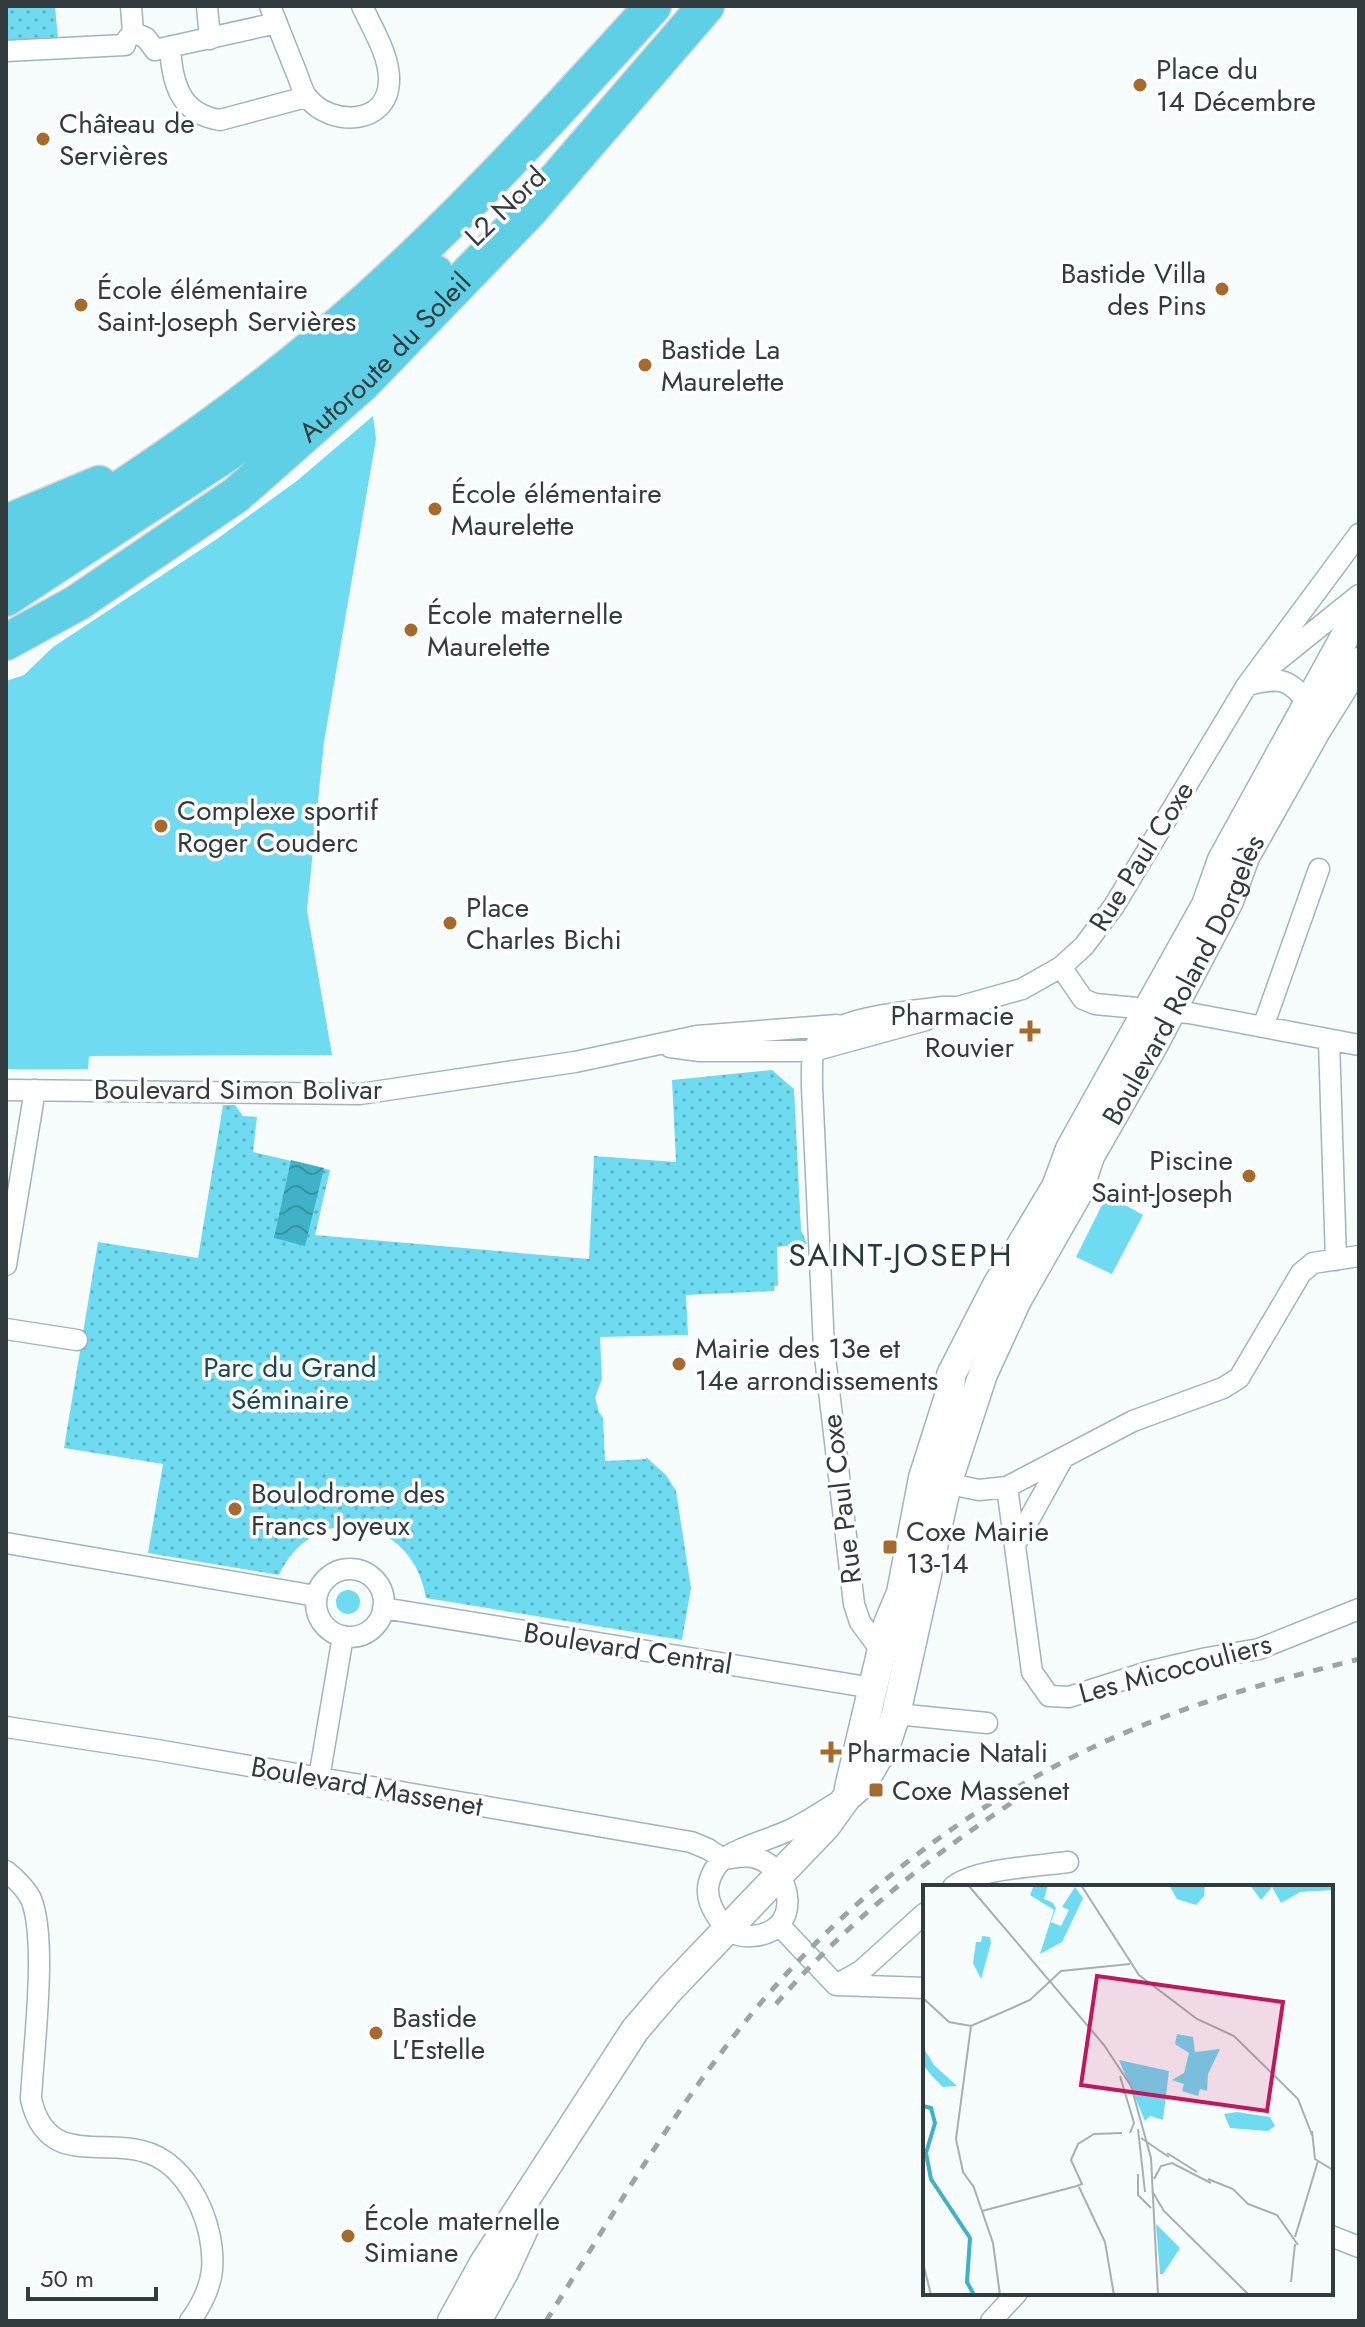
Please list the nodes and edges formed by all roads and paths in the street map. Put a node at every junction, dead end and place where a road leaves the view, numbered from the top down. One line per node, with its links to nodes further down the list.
1 (131, 6): 7 (street)
2 (207, 6): 8 (street)
3 (362, 6): 11 (street)
4 (653, 6): 12 (highway, Autoroute du Soleil)
5 (273, 15): 8 (street); 11 (street)
6 (696, 18): 17 (highway, L2 Nord); 18 (highway, Autoroute du Soleil)
7 (129, 38): 9 (street); 10 (street)
8 (210, 39): 9 (street)
9 (162, 49): 11 (street)
10 (6, 51)
11 (306, 97)
12 (174, 453): 13 (highway); 15 (highway, Autoroute du Soleil)
13 (6, 523)
14 (1359, 534): 23 (street, Rue Paul Coxe)
15 (6, 561)
16 (1359, 595): 23 (street, Rue Paul Coxe)
17 (6, 598)
18 (77, 603): 20 (highway, Autoroute du Soleil); 22 (highway)
19 (1359, 611): 24 (main road, Boulevard Roland Dorgelès)
20 (6, 642)
21 (1359, 662): 28 (main road, Boulevard Roland Dorgelès)
22 (6, 663)
23 (1247, 685): 24 (street); 26 (street, Rue Paul Coxe)
24 (1308, 703): 28 (main road, Boulevard Roland Dorgelès)
25 (1319, 869): 30 (street)
26 (1061, 967): 27 (street, Rue Paul Coxe); 28 (street)
27 (958, 1007): 29 (street, Rue Paul Coxe); 34 (street, Rue Paul Coxe)
28 (1160, 1009): 30 (street); 43 (main road, Boulevard Roland Dorgelès)
29 (841, 1025): 33 (street, Rue Paul Coxe); 34 (street)
30 (1263, 1027): 31 (street)
31 (1329, 1041): 32 (street); 38 (street)
32 (1359, 1045)
33 (658, 1046): 34 (street); 36 (street, Boulevard Simon Bolivar)
34 (813, 1051): 51 (street, Rue Paul Coxe)
35 (6, 1090): 36 (street, Boulevard Simon Bolivar)
36 (35, 1090): 39 (street)
37 (1359, 1256): 38 (street)
38 (1336, 1260): 42 (street)
39 (6, 1265)
40 (6, 1329): 41 (street)
41 (77, 1340)
42 (1062, 1460): 44 (street); 46 (street)
43 (935, 1481): 44 (street); 51 (main road, Boulevard Roland Dorgelès); 53 (main road, Boulevard Roland Dorgelès)
44 (1007, 1487): 46 (street, Les Micocouliers)
45 (6, 1543): 47 (street)
46 (1016, 1543): 49 (street, Les Micocouliers)
47 (316, 1596): 48 (street); 50 (street)
48 (383, 1608): 50 (street); 52 (street, Boulevard Central)
49 (1359, 1609)
50 (343, 1636): 56 (street)
51 (882, 1652): 52 (main road, Boulevard Roland Dorgelès)
52 (873, 1688): 57 (main road, Boulevard Roland Dorgelès)
53 (896, 1714): 54 (street); 57 (main road, Boulevard Roland Dorgelès)
54 (987, 1723)
55 (6, 1727): 56 (street, Boulevard Massenet)
56 (319, 1778): 58 (street, Boulevard Massenet)
57 (847, 1797): 58 (street); 61 (main road, Boulevard Roland Dorgelès)
58 (723, 1859): 61 (street); 65 (street)
59 (1068, 1862): 62 (street)
60 (6, 1871): 72 (street)
61 (780, 1875): 64 (street); 65 (main road, Boulevard Roland Dorgelès)
62 (955, 1885)
63 (923, 1915): 66 (street)
64 (780, 1926): 65 (street); 66 (street)
65 (727, 1930): 68 (main road, Boulevard Roland Dorgelès)
66 (836, 1985): 67 (street)
67 (923, 1988)
68 (561, 2147): 73 (main road); 74 (main road)
69 (1333, 2237): 70 (street)
70 (1359, 2247)
71 (1015, 2295): 75 (street)
72 (190, 2321)
73 (452, 2321)
74 (477, 2321)
75 (991, 2321)

